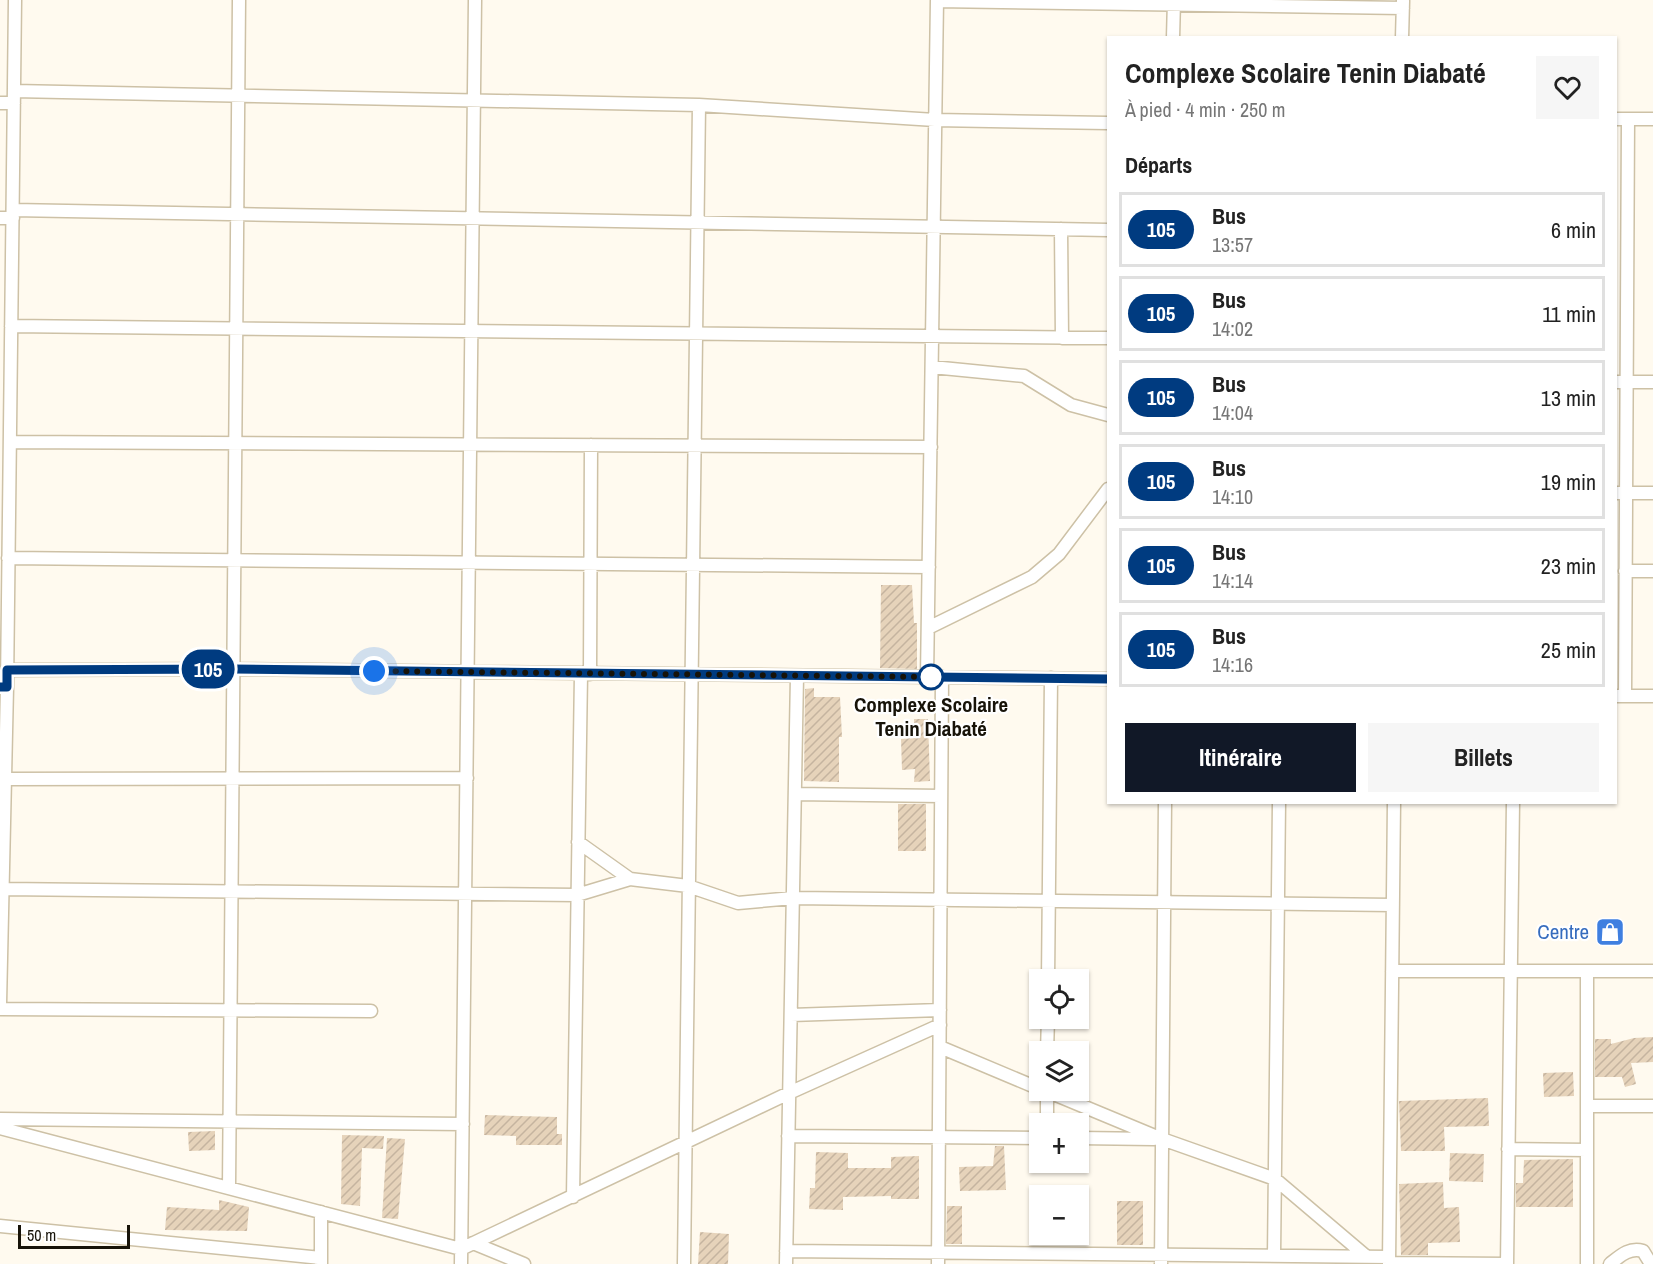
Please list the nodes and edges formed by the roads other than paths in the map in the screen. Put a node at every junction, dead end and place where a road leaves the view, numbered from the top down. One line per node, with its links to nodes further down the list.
1 (15, 0): 10 (street)
2 (239, 0): 9 (street)
3 (475, 0): 11 (street)
4 (937, 0): 5 (street); 16 (street)
5 (1174, 2): 6 (street); 7 (street)
6 (1403, 4): 8 (street)
7 (1173, 36)
8 (1402, 36)
9 (238, 96): 10 (street); 11 (street); 18 (street)
10 (14, 97): 12 (street); 19 (street)
11 (475, 100): 13 (street); 20 (street)
12 (0, 103)
13 (699, 105): 16 (street); 21 (street)
14 (1622, 119): 15 (street); 33 (street)
15 (1653, 119)
16 (934, 120): 17 (street); 22 (street)
17 (1107, 123)
18 (237, 215): 19 (street); 20 (street); 26 (street)
19 (8, 216): 25 (street)
20 (473, 219): 21 (street); 27 (street)
21 (697, 223): 22 (street); 28 (street)
22 (934, 227): 23 (street); 29 (street)
23 (1061, 229): 24 (street); 30 (street)
24 (1107, 230)
25 (11, 326): 26 (street); 36 (street)
26 (236, 328): 27 (street); 37 (street)
27 (472, 331): 28 (street); 38 (street)
28 (696, 333): 29 (street); 40 (street)
29 (932, 336): 30 (street); 32 (street)
30 (1062, 338): 31 (street)
31 (1107, 339)
32 (932, 367): 35 (street); 41 (street)
33 (1621, 382): 34 (street); 43 (street)
34 (1653, 382)
35 (1107, 415)
36 (10, 442): 37 (street); 45 (street)
37 (235, 443): 38 (street); 46 (street)
38 (471, 444): 39 (street); 47 (street)
39 (591, 445): 40 (street); 48 (street)
40 (694, 446): 41 (street); 49 (street)
41 (931, 447): 50 (street)
42 (1107, 490): 53 (street)
43 (1621, 493): 44 (street); 51 (street)
44 (1653, 493)
45 (9, 558): 46 (street); 55 (street)
46 (234, 560): 47 (street); 54 (street)
47 (469, 562): 48 (street); 56 (street)
48 (591, 563): 49 (street); 57 (street)
49 (693, 564): 50 (street); 58 (street)
50 (929, 567): 53 (street)
51 (1625, 571): 52 (street); 65 (street)
52 (1653, 572)
53 (928, 628): 60 (street)
54 (233, 669): 55 (street); 56 (street); 69 (street)
55 (7, 670): 64 (street)
56 (468, 673): 57 (street); 67 (street)
57 (585, 674): 58 (street); 77 (street)
58 (691, 675): 59 (street); 79 (street)
59 (797, 676): 60 (street); 70 (street)
60 (927, 677): 61 (street)
61 (942, 677): 62 (street); 71 (street)
62 (1051, 678): 63 (street); 86 (street)
63 (1107, 679)
64 (4, 687): 68 (street)
65 (1620, 696): 66 (street)
66 (1653, 696)
67 (467, 778): 69 (street); 82 (street)
68 (5, 779): 69 (street); 72 (street)
69 (232, 779): 81 (street)
70 (795, 794): 71 (street); 84 (street)
71 (941, 796): 85 (street)
72 (2, 800): 80 (street)
73 (1165, 804): 87 (street)
74 (1279, 804): 88 (street)
75 (1394, 804): 89 (street)
76 (1513, 804): 92 (street)
77 (578, 842): 78 (street); 83 (street)
78 (630, 879): 79 (street); 83 (street)
79 (688, 886): 84 (street); 118 (street)
80 (3, 889): 81 (street); 90 (street)
81 (231, 891): 82 (street); 98 (street)
82 (465, 894): 83 (street); 111 (street)
83 (577, 895): 123 (street)
84 (793, 898): 85 (street); 101 (street)
85 (941, 899): 86 (street); 99 (street)
86 (1049, 901): 87 (street); 91 (street)
87 (1164, 902): 88 (street); 117 (street)
88 (1278, 903): 89 (street); 121 (street)
89 (1393, 905): 93 (street)
90 (1, 916): 96 (street)
91 (1048, 969)
92 (1510, 970): 93 (street); 94 (street); 119 (street)
93 (1392, 971): 134 (street)
94 (1587, 971): 95 (street); 107 (street)
95 (1653, 971)
96 (0, 1004)
97 (0, 1009): 98 (street)
98 (230, 1010): 100 (street); 110 (street)
99 (940, 1010): 101 (street); 102 (street)
100 (371, 1011)
101 (790, 1015): 105 (street)
102 (940, 1025): 103 (street); 105 (street)
103 (939, 1047): 104 (street); 114 (street)
104 (1029, 1084)
105 (789, 1093): 113 (street); 118 (street)
106 (1070, 1101): 117 (street)
107 (1587, 1106): 108 (street); 120 (street)
108 (1653, 1106)
109 (0, 1119): 110 (street)
110 (229, 1122): 111 (street); 122 (street)
111 (463, 1124): 127 (street)
112 (0, 1128): 122 (street)
113 (788, 1136): 114 (street); 128 (street)
114 (939, 1137): 115 (street); 131 (street)
115 (1029, 1138)
116 (1089, 1138): 117 (street)
117 (1162, 1139): 121 (street); 132 (street)
118 (686, 1143): 123 (street); 137 (street)
119 (1508, 1149): 120 (street); 139 (street)
120 (1587, 1150): 140 (street)
121 (1275, 1179): 129 (street); 130 (street)
122 (229, 1187): 124 (street)
123 (573, 1197): 126 (street)
124 (321, 1212): 127 (street); 133 (street)
125 (0, 1226): 133 (street)
126 (473, 1244): 127 (street); 136 (street)
127 (461, 1249): 135 (street)
128 (786, 1251): 131 (street); 138 (street)
129 (1274, 1256): 130 (street); 132 (street)
130 (1367, 1257): 134 (street)
131 (938, 1258): 132 (street)
132 (1161, 1260)
133 (321, 1261)
134 (1389, 1262): 139 (street)
135 (461, 1264)
136 (524, 1264)
137 (684, 1264)
138 (786, 1264)
139 (1507, 1264)
140 (1587, 1264)
141 (1610, 1264): 142 (street)
142 (1651, 1264)

